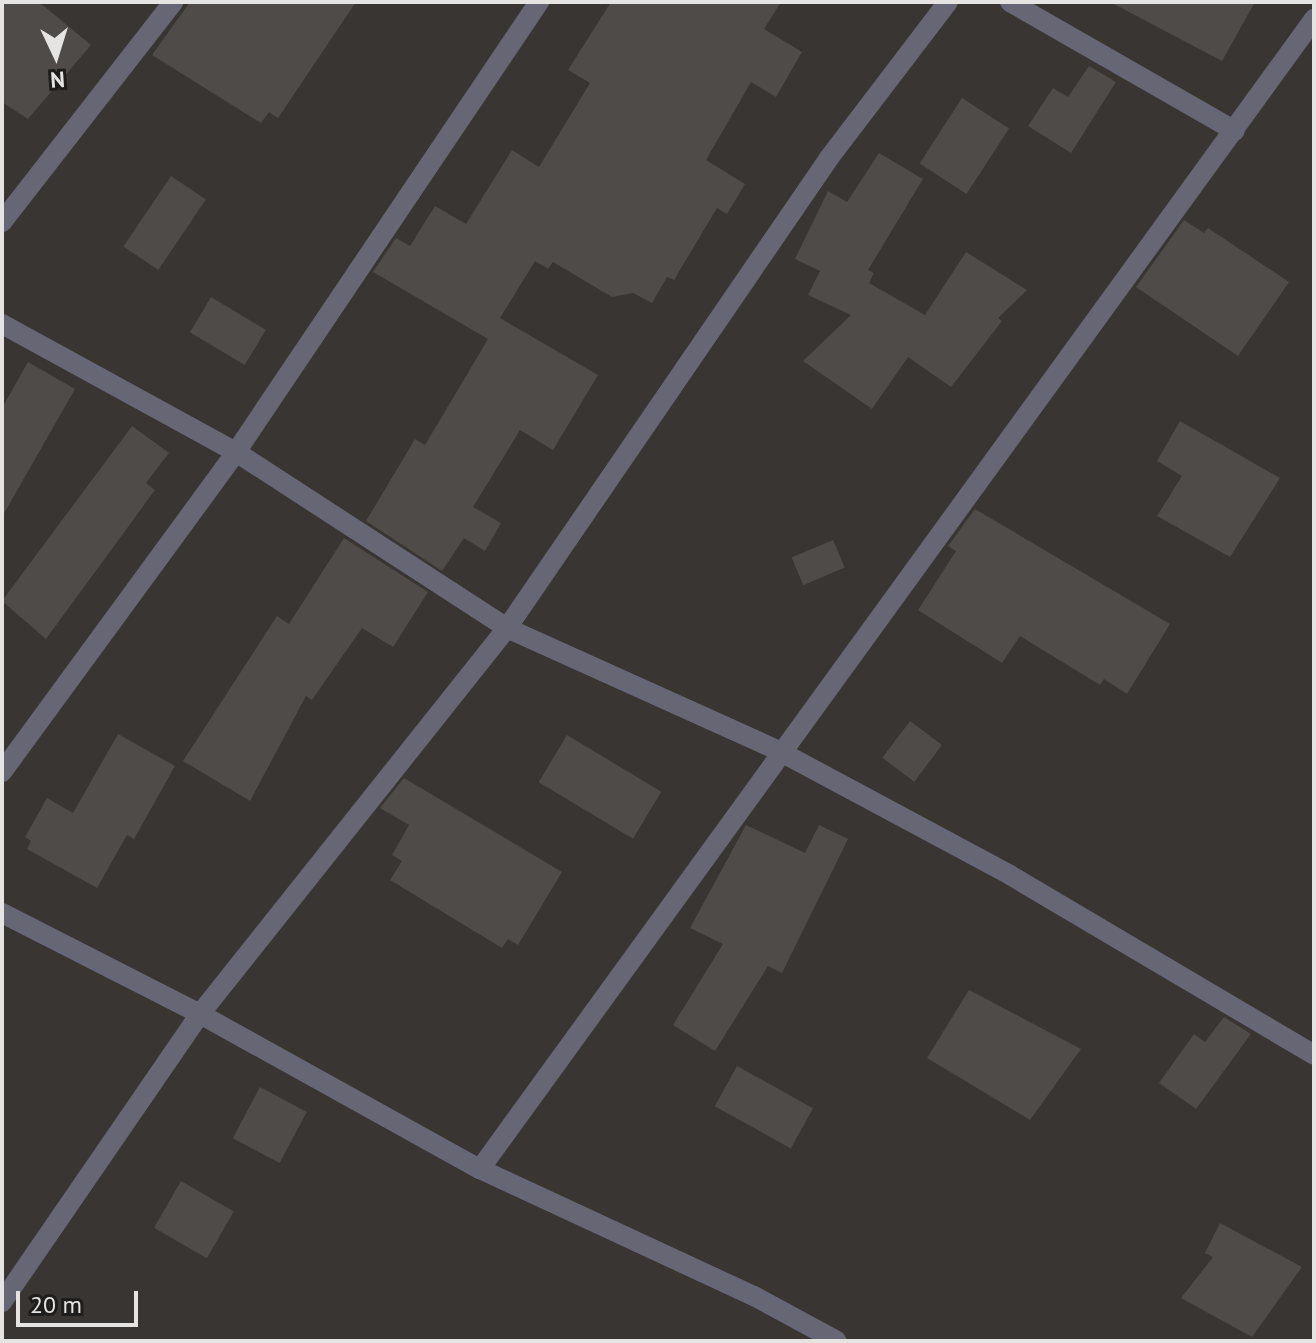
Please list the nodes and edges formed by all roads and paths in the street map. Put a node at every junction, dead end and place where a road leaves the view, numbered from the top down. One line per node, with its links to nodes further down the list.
1 (173, 2): 7 (street)
2 (539, 2): 9 (street)
3 (948, 2): 10 (street)
4 (1010, 2): 6 (street)
5 (1314, 19): 6 (street)
6 (1235, 131): 11 (street)
7 (2, 222)
8 (2, 324): 9 (street)
9 (236, 452): 10 (street); 12 (street)
10 (507, 628): 11 (street); 14 (street)
11 (779, 751): 15 (street); 16 (street)
12 (2, 772)
13 (2, 913): 14 (street)
14 (200, 1014): 16 (street); 17 (street)
15 (1313, 1052)
16 (480, 1169): 18 (street)
17 (2, 1302)
18 (837, 1341)

